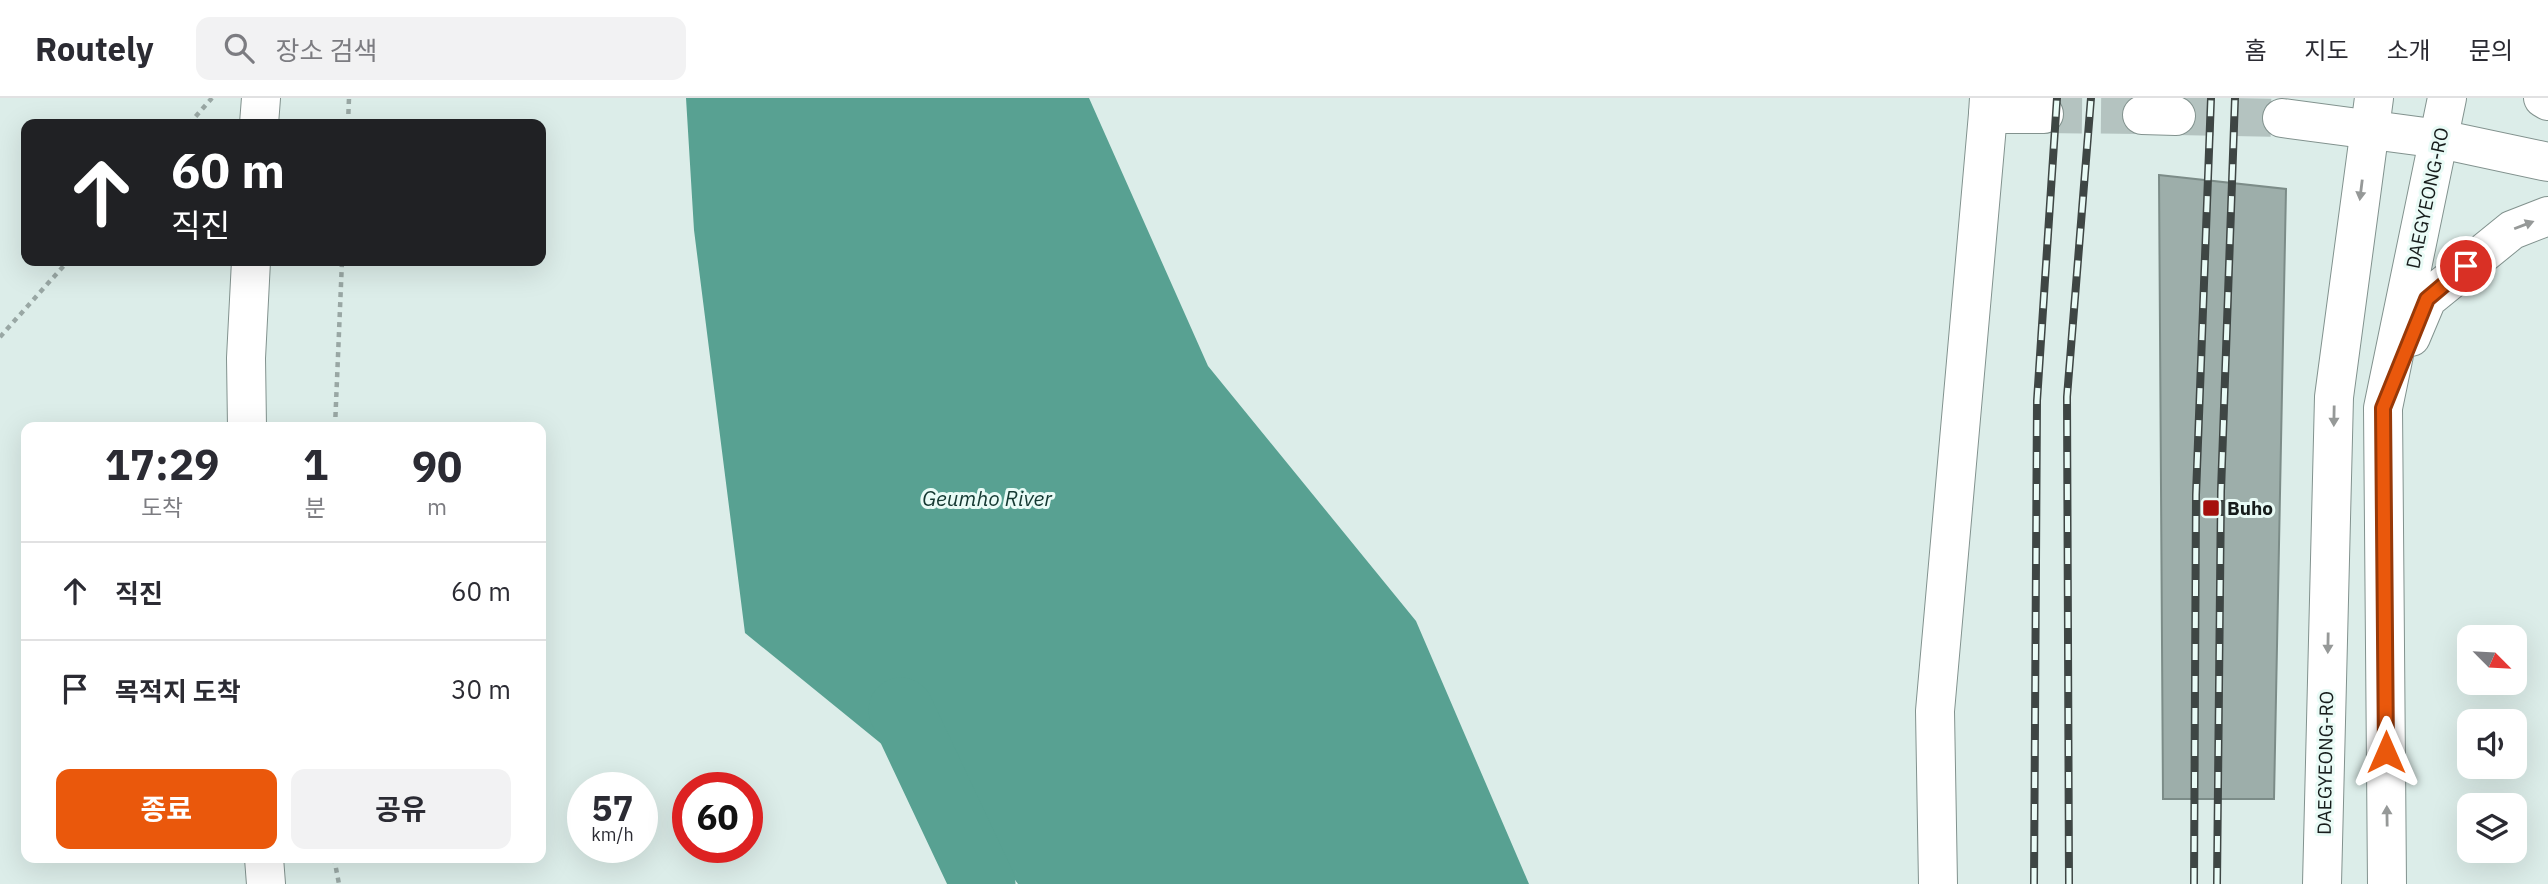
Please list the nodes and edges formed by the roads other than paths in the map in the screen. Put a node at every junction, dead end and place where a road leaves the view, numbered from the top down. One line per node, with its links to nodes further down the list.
1 (261, 98): 9 (main road)
2 (2447, 98): 10 (main road, DAEGYEONG-RO)
3 (2543, 98): 4 (main road)
4 (2548, 102)
5 (1989, 106): 6 (main road); 18 (main road)
6 (2044, 114)
7 (2371, 114): 8 (main road); 10 (main road); 19 (main road, DAEGYEONG-RO, one-way to 19)
8 (2282, 118)
9 (259, 119)
10 (2440, 139): 11 (main road); 14 (main road, DAEGYEONG-RO)
11 (2548, 162)
12 (2548, 216): 14 (main road, one-way to 12)
13 (251, 266): 15 (main road)
14 (2383, 408): 20 (main road, DAEGYEONG-RO, one-way to 14)
15 (247, 422)
16 (264, 863): 17 (main road)
17 (266, 884)
18 (1938, 884)
19 (2322, 884)
20 (2387, 884)

